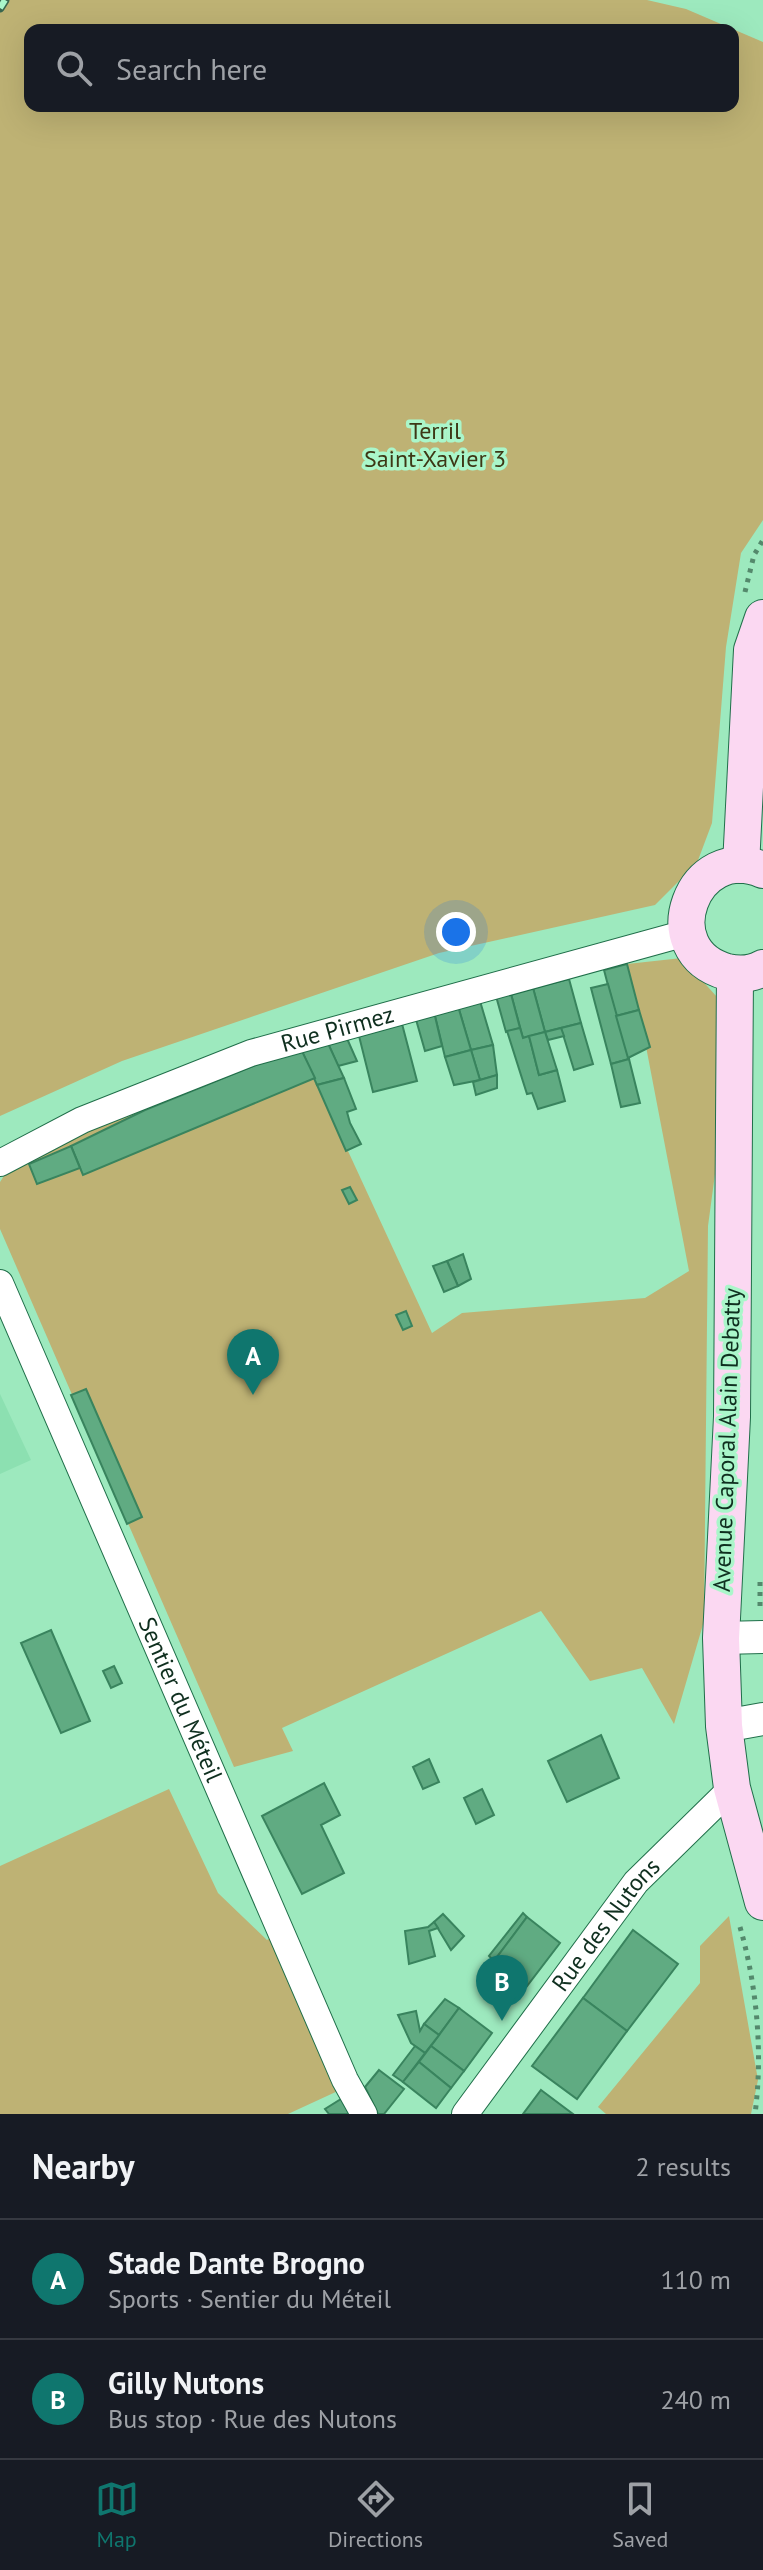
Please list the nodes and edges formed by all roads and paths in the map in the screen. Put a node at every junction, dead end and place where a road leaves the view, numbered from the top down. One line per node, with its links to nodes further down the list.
1 (763, 618): 2 (main road)
2 (752, 868): 3 (main road)
3 (686, 933): 4 (main road); 5 (street, Rue Pirmez)
4 (749, 971): 8 (main road, Avenue Caporal Alain Debatty)
5 (0, 1163)
6 (0, 1283): 13 (street, Sentier du Méteil)
7 (763, 1637): 8 (street)
8 (721, 1638): 10 (main road, Avenue Caporal Alain Debatty)
9 (763, 1719): 10 (street)
10 (724, 1726): 11 (main road, Avenue Caporal Alain Debatty)
11 (732, 1788): 12 (main road, Avenue Caporal Alain Debatty); 14 (street, Rue des Nutons)
12 (763, 1902)
13 (364, 2114)
14 (465, 2114)

